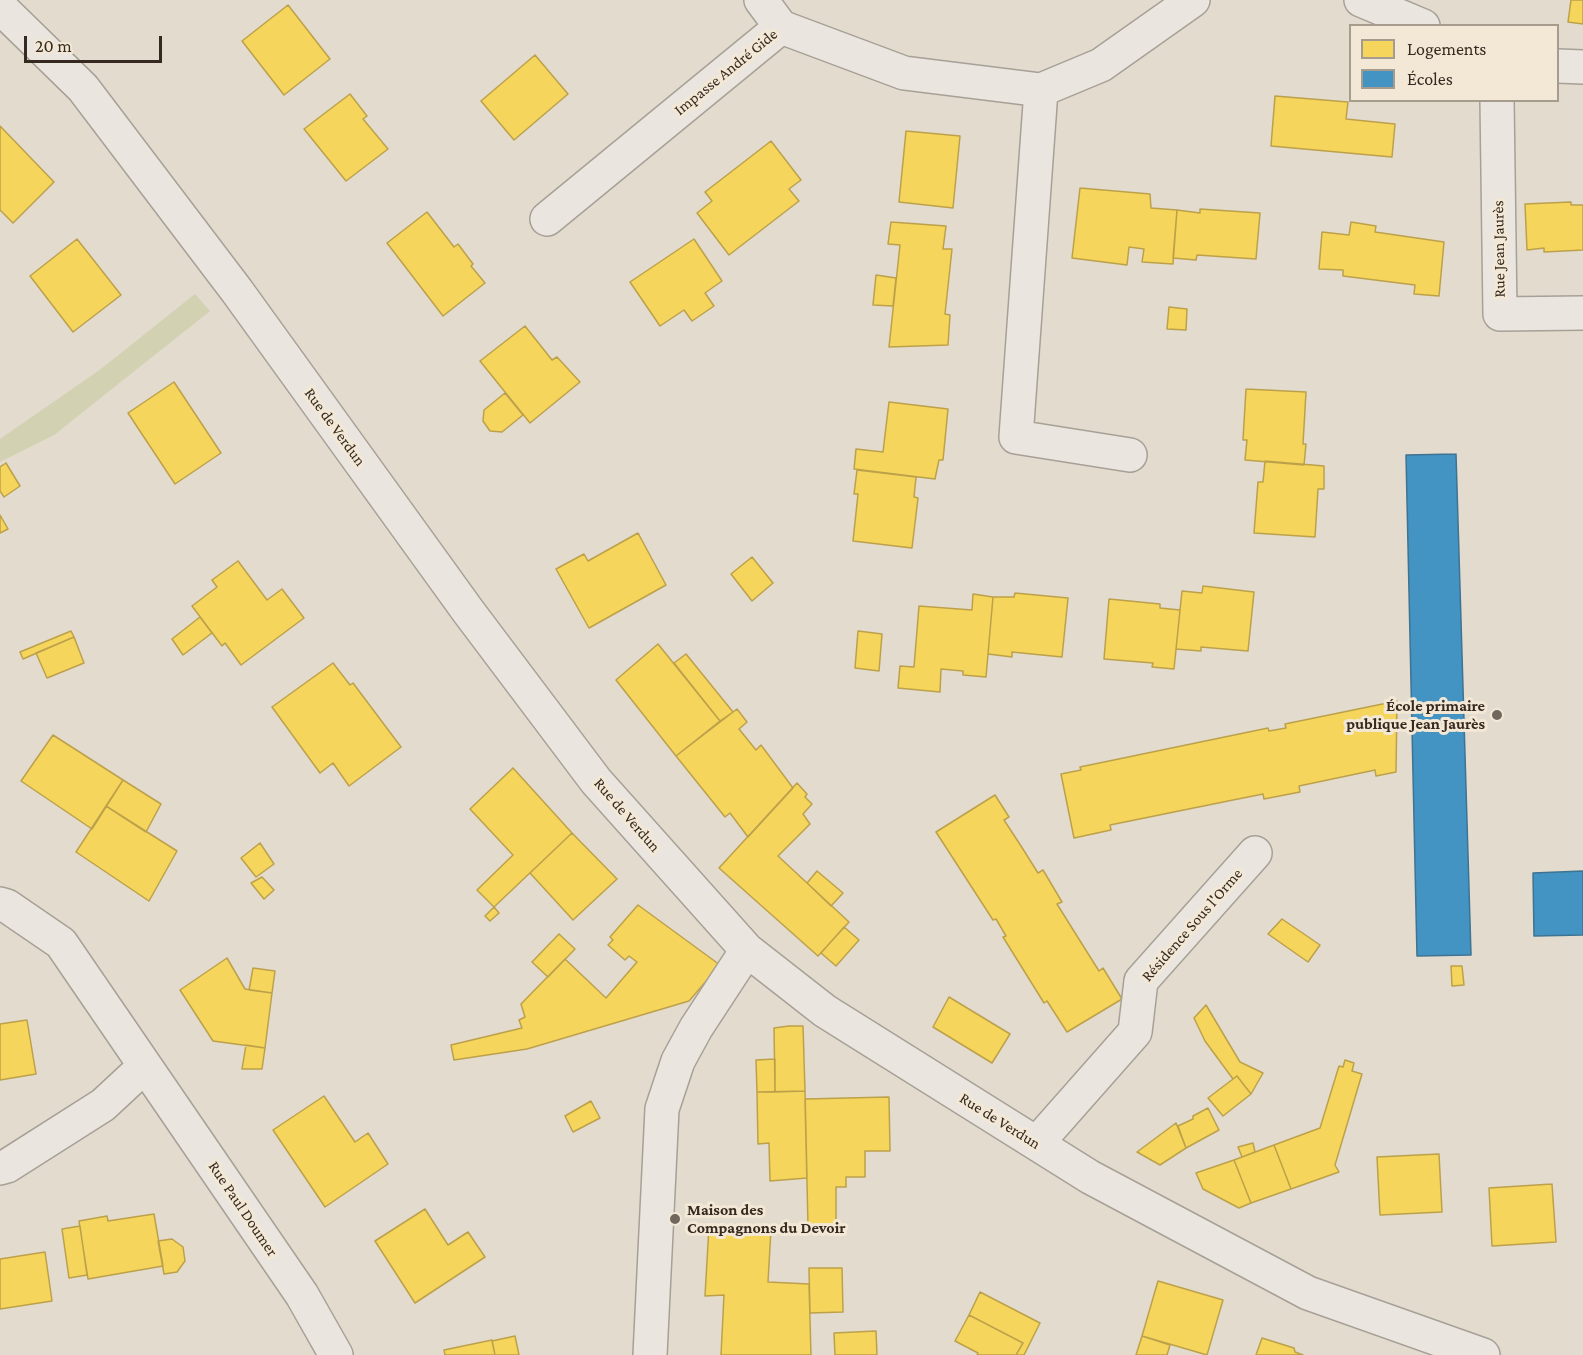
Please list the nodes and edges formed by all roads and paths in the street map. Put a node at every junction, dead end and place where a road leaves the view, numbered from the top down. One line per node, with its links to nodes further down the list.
1 (761, 0): 6 (street)
2 (1193, 0): 9 (street, Impasse André Gide)
3 (1361, 0): 5 (street)
4 (0, 7): 16 (street, Rue de Verdun)
5 (1419, 24)
6 (781, 27): 9 (street, Impasse André Gide); 11 (street, Impasse André Gide)
7 (1559, 66): 8 (street)
8 (1583, 67)
9 (1041, 90): 13 (street)
10 (1497, 102): 12 (street, Rue Jean Jaurès)
11 (547, 219)
12 (1583, 313)
13 (1130, 454)
14 (1255, 854): 18 (street, Résidence Sous l'Orme)
15 (0, 904): 17 (street, Rue Paul Doumer)
16 (747, 950): 18 (street, Rue de Verdun); 21 (street)
17 (145, 1066): 19 (street); 20 (street, Rue Paul Doumer)
18 (1037, 1143): 22 (street, Rue de Verdun)
19 (0, 1168)
20 (336, 1355)
21 (650, 1355)
22 (1483, 1355)

